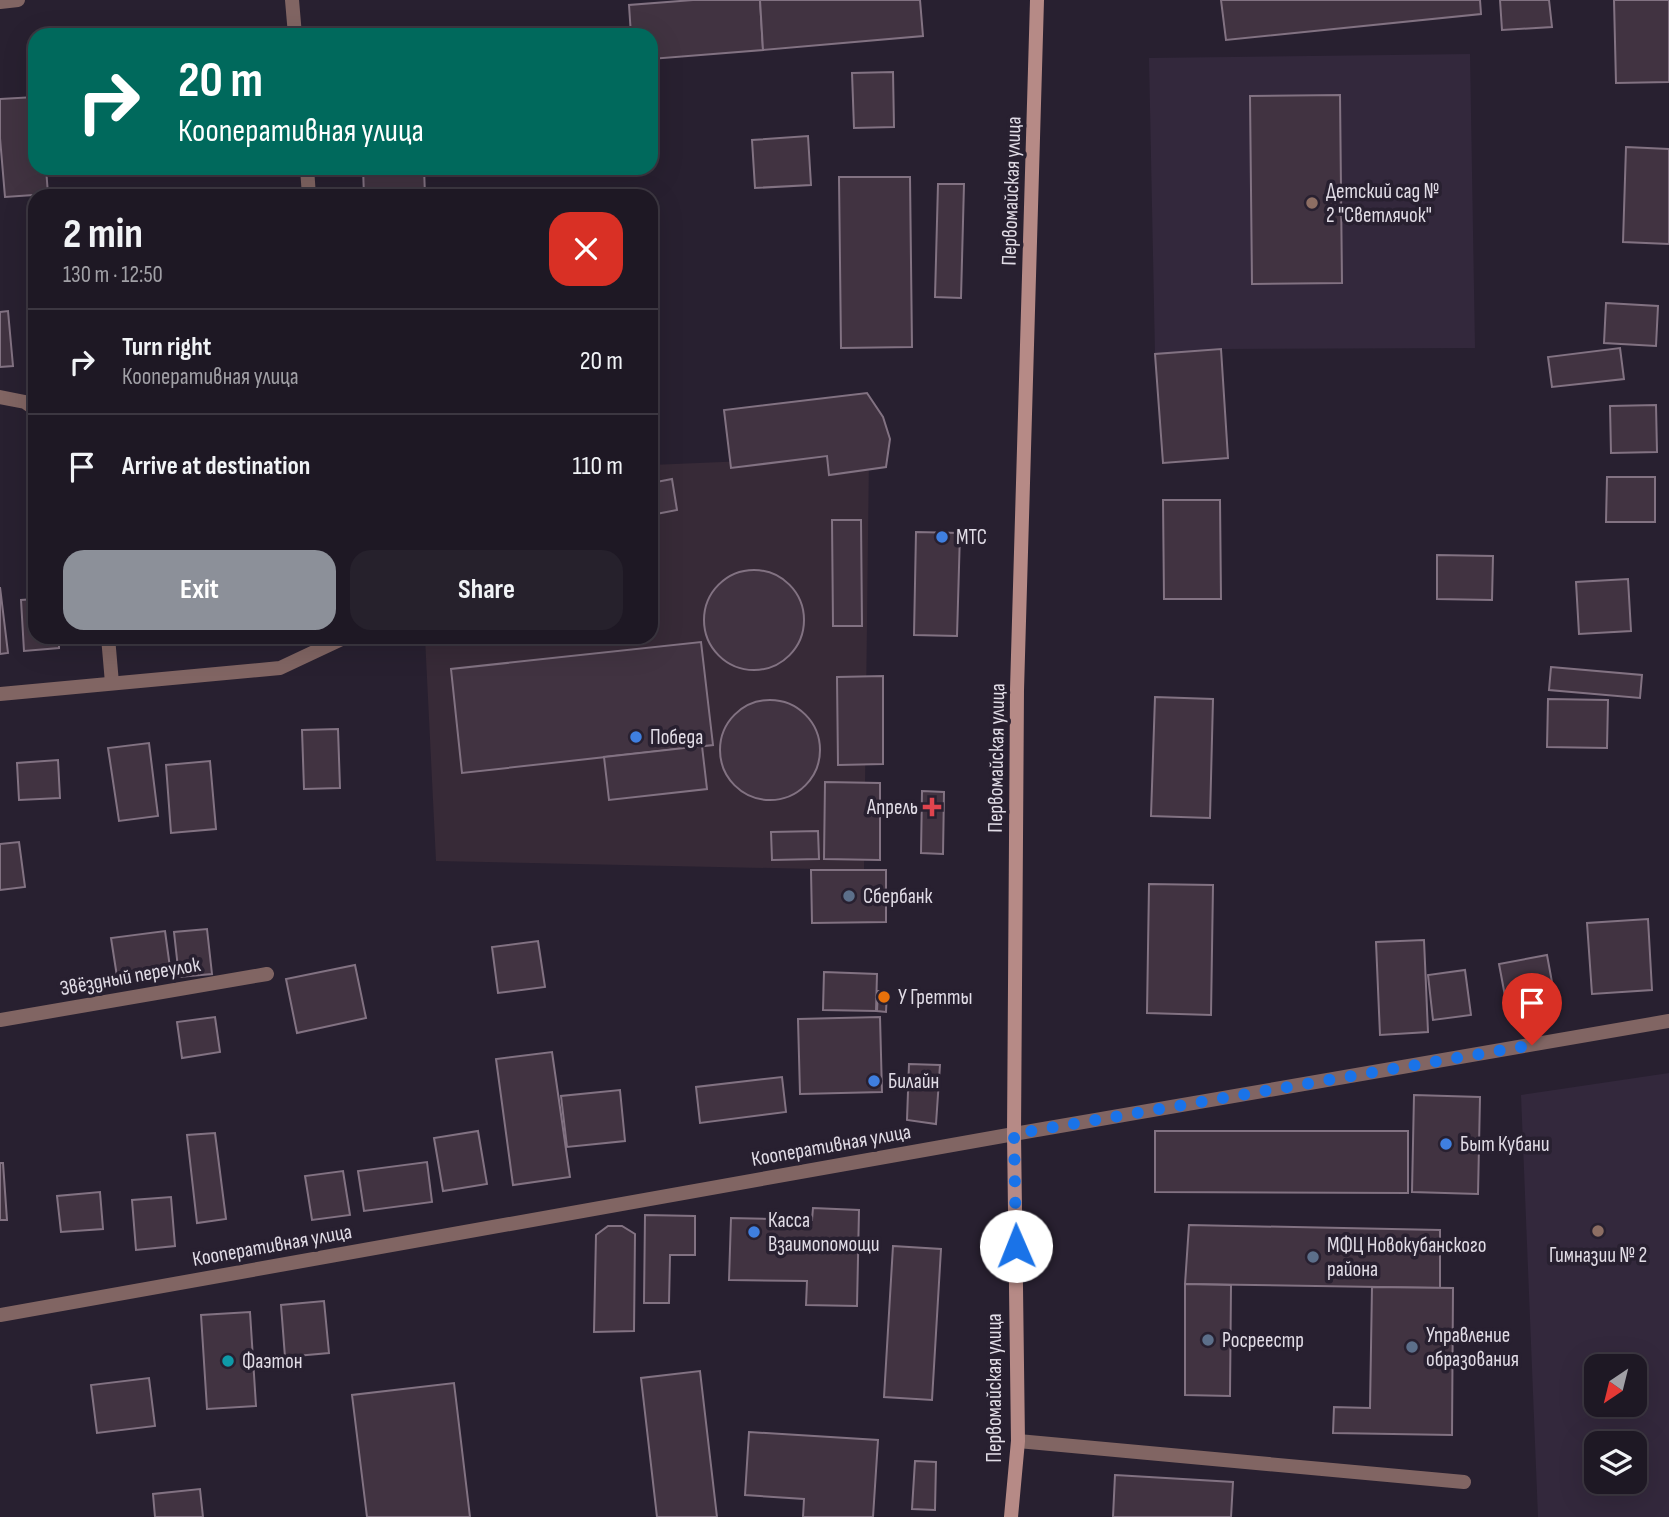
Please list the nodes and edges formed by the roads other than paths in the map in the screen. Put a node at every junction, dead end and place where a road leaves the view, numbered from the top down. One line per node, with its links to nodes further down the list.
1 (18, 0): 4 (street)
2 (292, 0): 5 (street)
3 (1037, 0): 15 (main road, Первомайская улица)
4 (0, 2)
5 (294, 28)
6 (0, 397): 7 (street)
7 (28, 404)
8 (109, 644): 10 (street)
9 (331, 644): 10 (street)
10 (112, 682): 11 (street)
11 (0, 694)
12 (267, 974): 13 (street, Звёздный переулок)
13 (0, 1020)
14 (1669, 1021): 15 (street, Кооперативная улица)
15 (1014, 1134): 16 (street, Кооперативная улица); 17 (main road, Первомайская улица)
16 (0, 1315)
17 (1018, 1441): 18 (street); 19 (main road, Первомайская улица)
18 (1464, 1482)
19 (1011, 1517)

